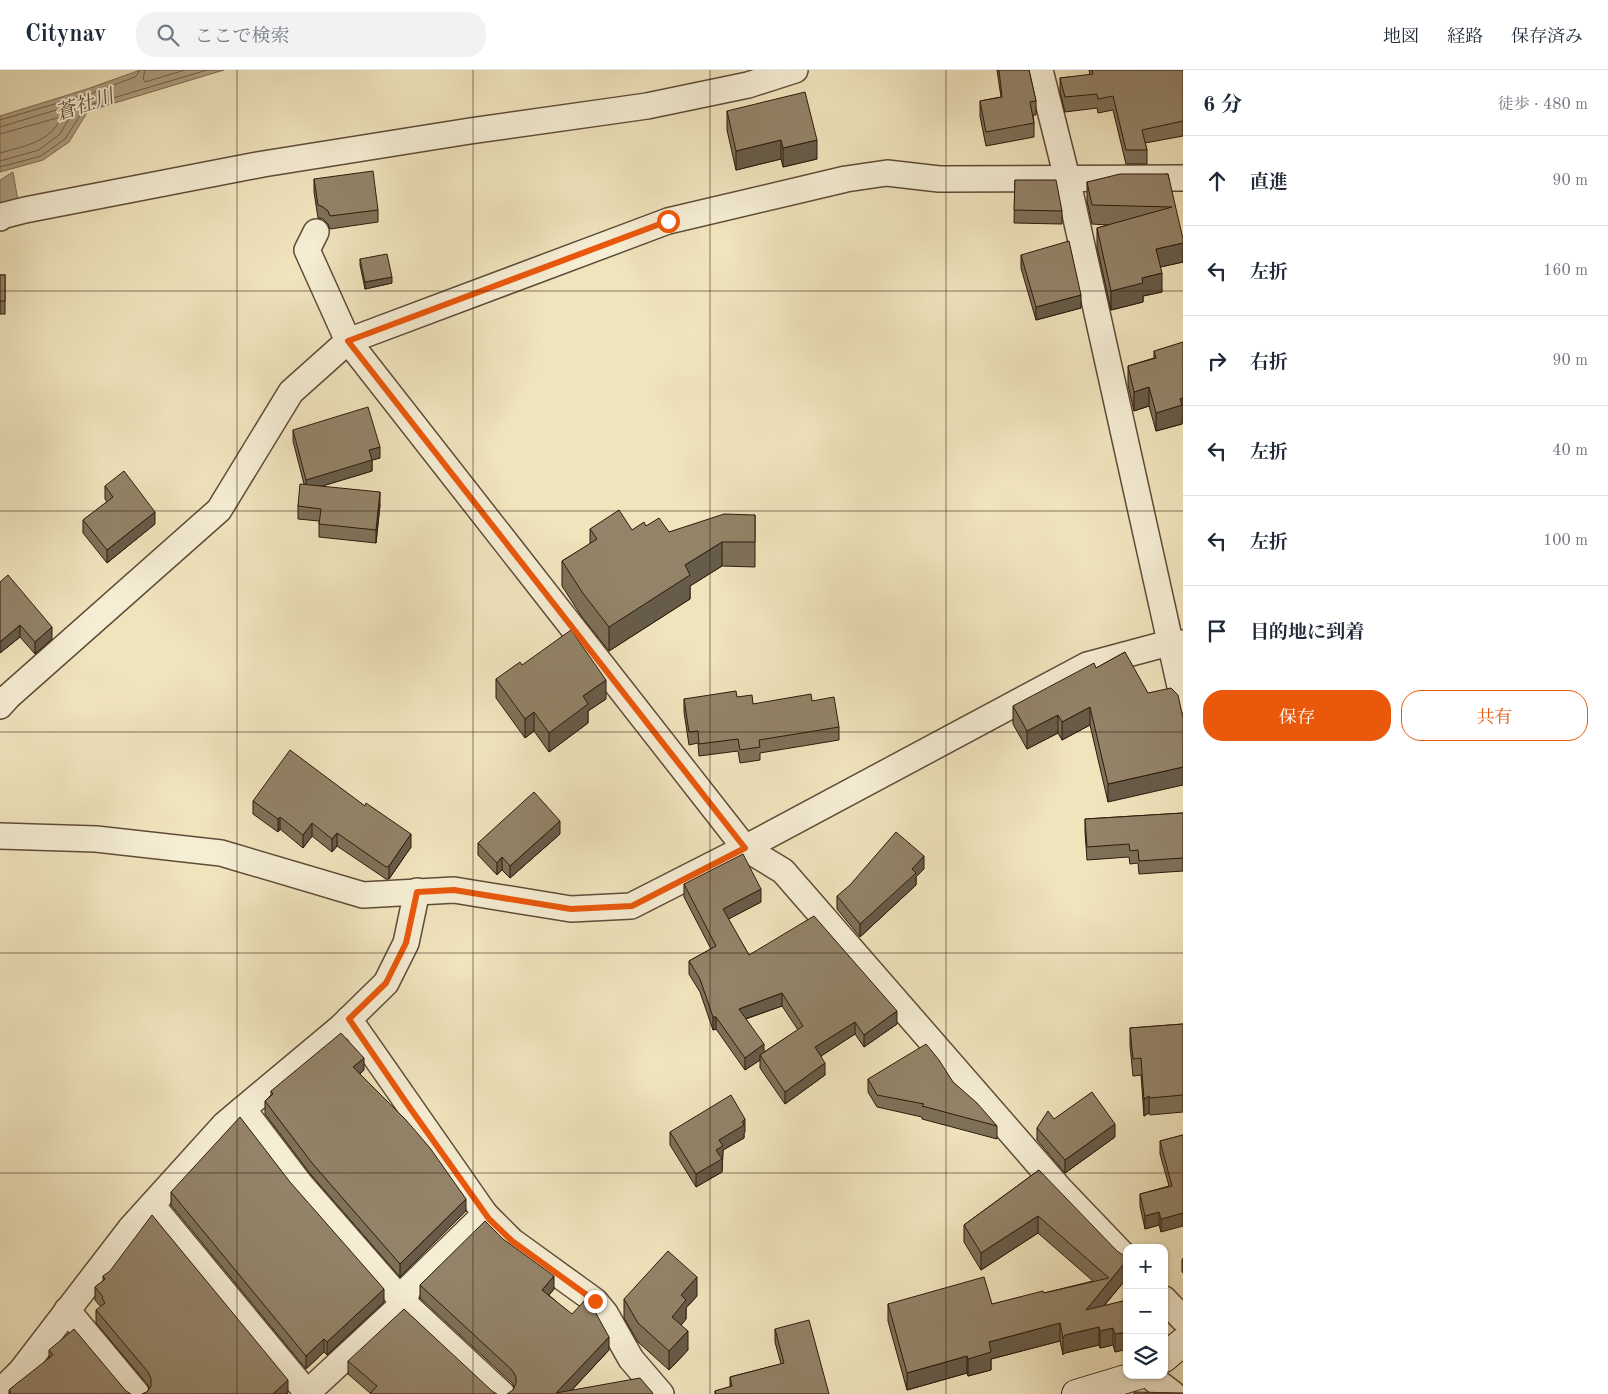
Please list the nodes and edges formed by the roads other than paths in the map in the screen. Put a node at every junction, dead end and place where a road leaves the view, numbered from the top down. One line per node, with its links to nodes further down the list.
1 (795, 70): 5 (street)
2 (1040, 70): 3 (street)
3 (1067, 178): 4 (street); 7 (street); 8 (street)
4 (1183, 178)
5 (0, 218)
6 (316, 232): 7 (street)
7 (348, 341): 10 (street); 12 (street)
8 (1176, 643): 9 (street); 12 (street)
9 (1183, 700)
10 (0, 706)
11 (0, 836): 13 (street)
12 (745, 848): 13 (street); 18 (street)
13 (417, 892): 14 (street)
14 (349, 1019): 15 (street); 17 (street)
15 (243, 1109): 16 (street); 19 (street)
16 (152, 1205): 21 (street); 28 (street)
17 (485, 1214): 19 (street); 31 (street)
18 (1123, 1256)
19 (404, 1303): 28 (street); 30 (street)
20 (1168, 1303): 22 (street)
21 (67, 1310): 27 (street); 29 (street)
22 (1183, 1319)
23 (1183, 1342): 24 (street)
24 (1168, 1355)
25 (1126, 1379): 32 (street)
26 (1153, 1379): 33 (street)
27 (0, 1392)
28 (307, 1393)
29 (137, 1394)
30 (502, 1394)
31 (661, 1394)
32 (1076, 1394)
33 (1173, 1394)

